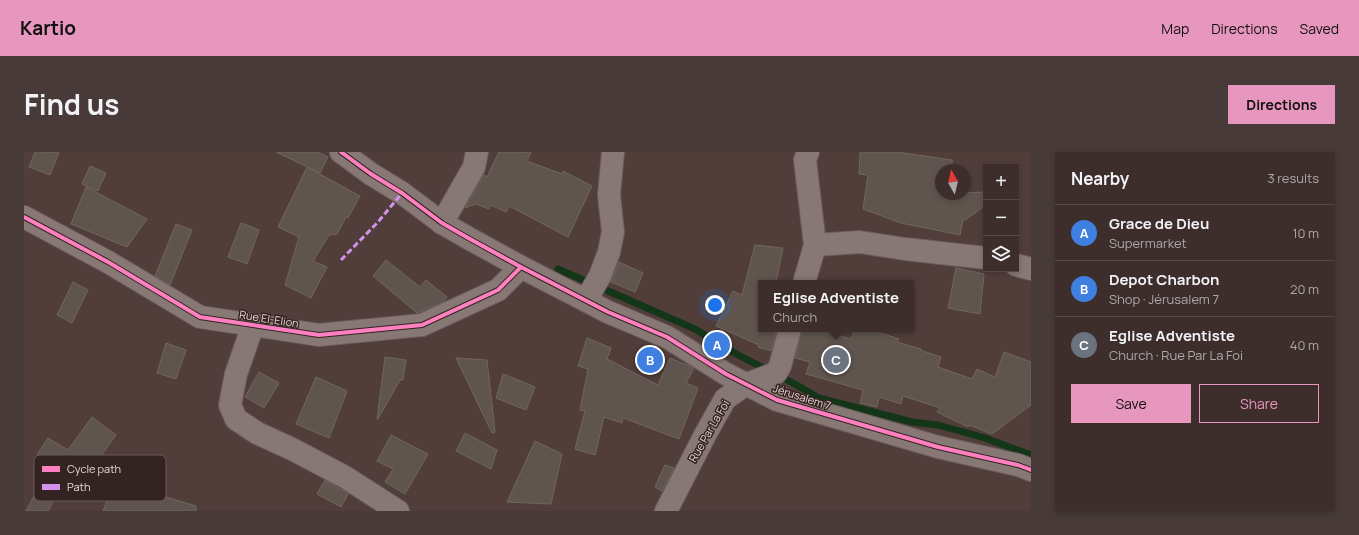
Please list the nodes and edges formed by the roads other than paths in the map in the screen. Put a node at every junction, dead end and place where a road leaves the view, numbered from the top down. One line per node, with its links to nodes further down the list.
1 (341, 152): 6 (street, Jérusalem 7)
2 (477, 152): 6 (street)
3 (613, 152): 13 (street)
4 (808, 152): 7 (street)
5 (24, 217): 14 (street, Rue El-Elion)
6 (442, 222): 10 (street, Jérusalem 7)
7 (815, 245): 8 (street); 12 (street)
8 (983, 258)
9 (1019, 266): 11 (street)
10 (521, 267): 13 (street, Jérusalem 7); 14 (street, Rue El-Elion)
11 (1031, 269)
12 (805, 280)
13 (586, 300): 16 (street, Jérusalem 7)
14 (253, 325): 18 (street)
15 (789, 332): 16 (street, Rue Par La Foi)
16 (745, 384): 17 (street, Jérusalem 7); 19 (street, Rue Par La Foi)
17 (1031, 470)
18 (398, 511)
19 (666, 511)

